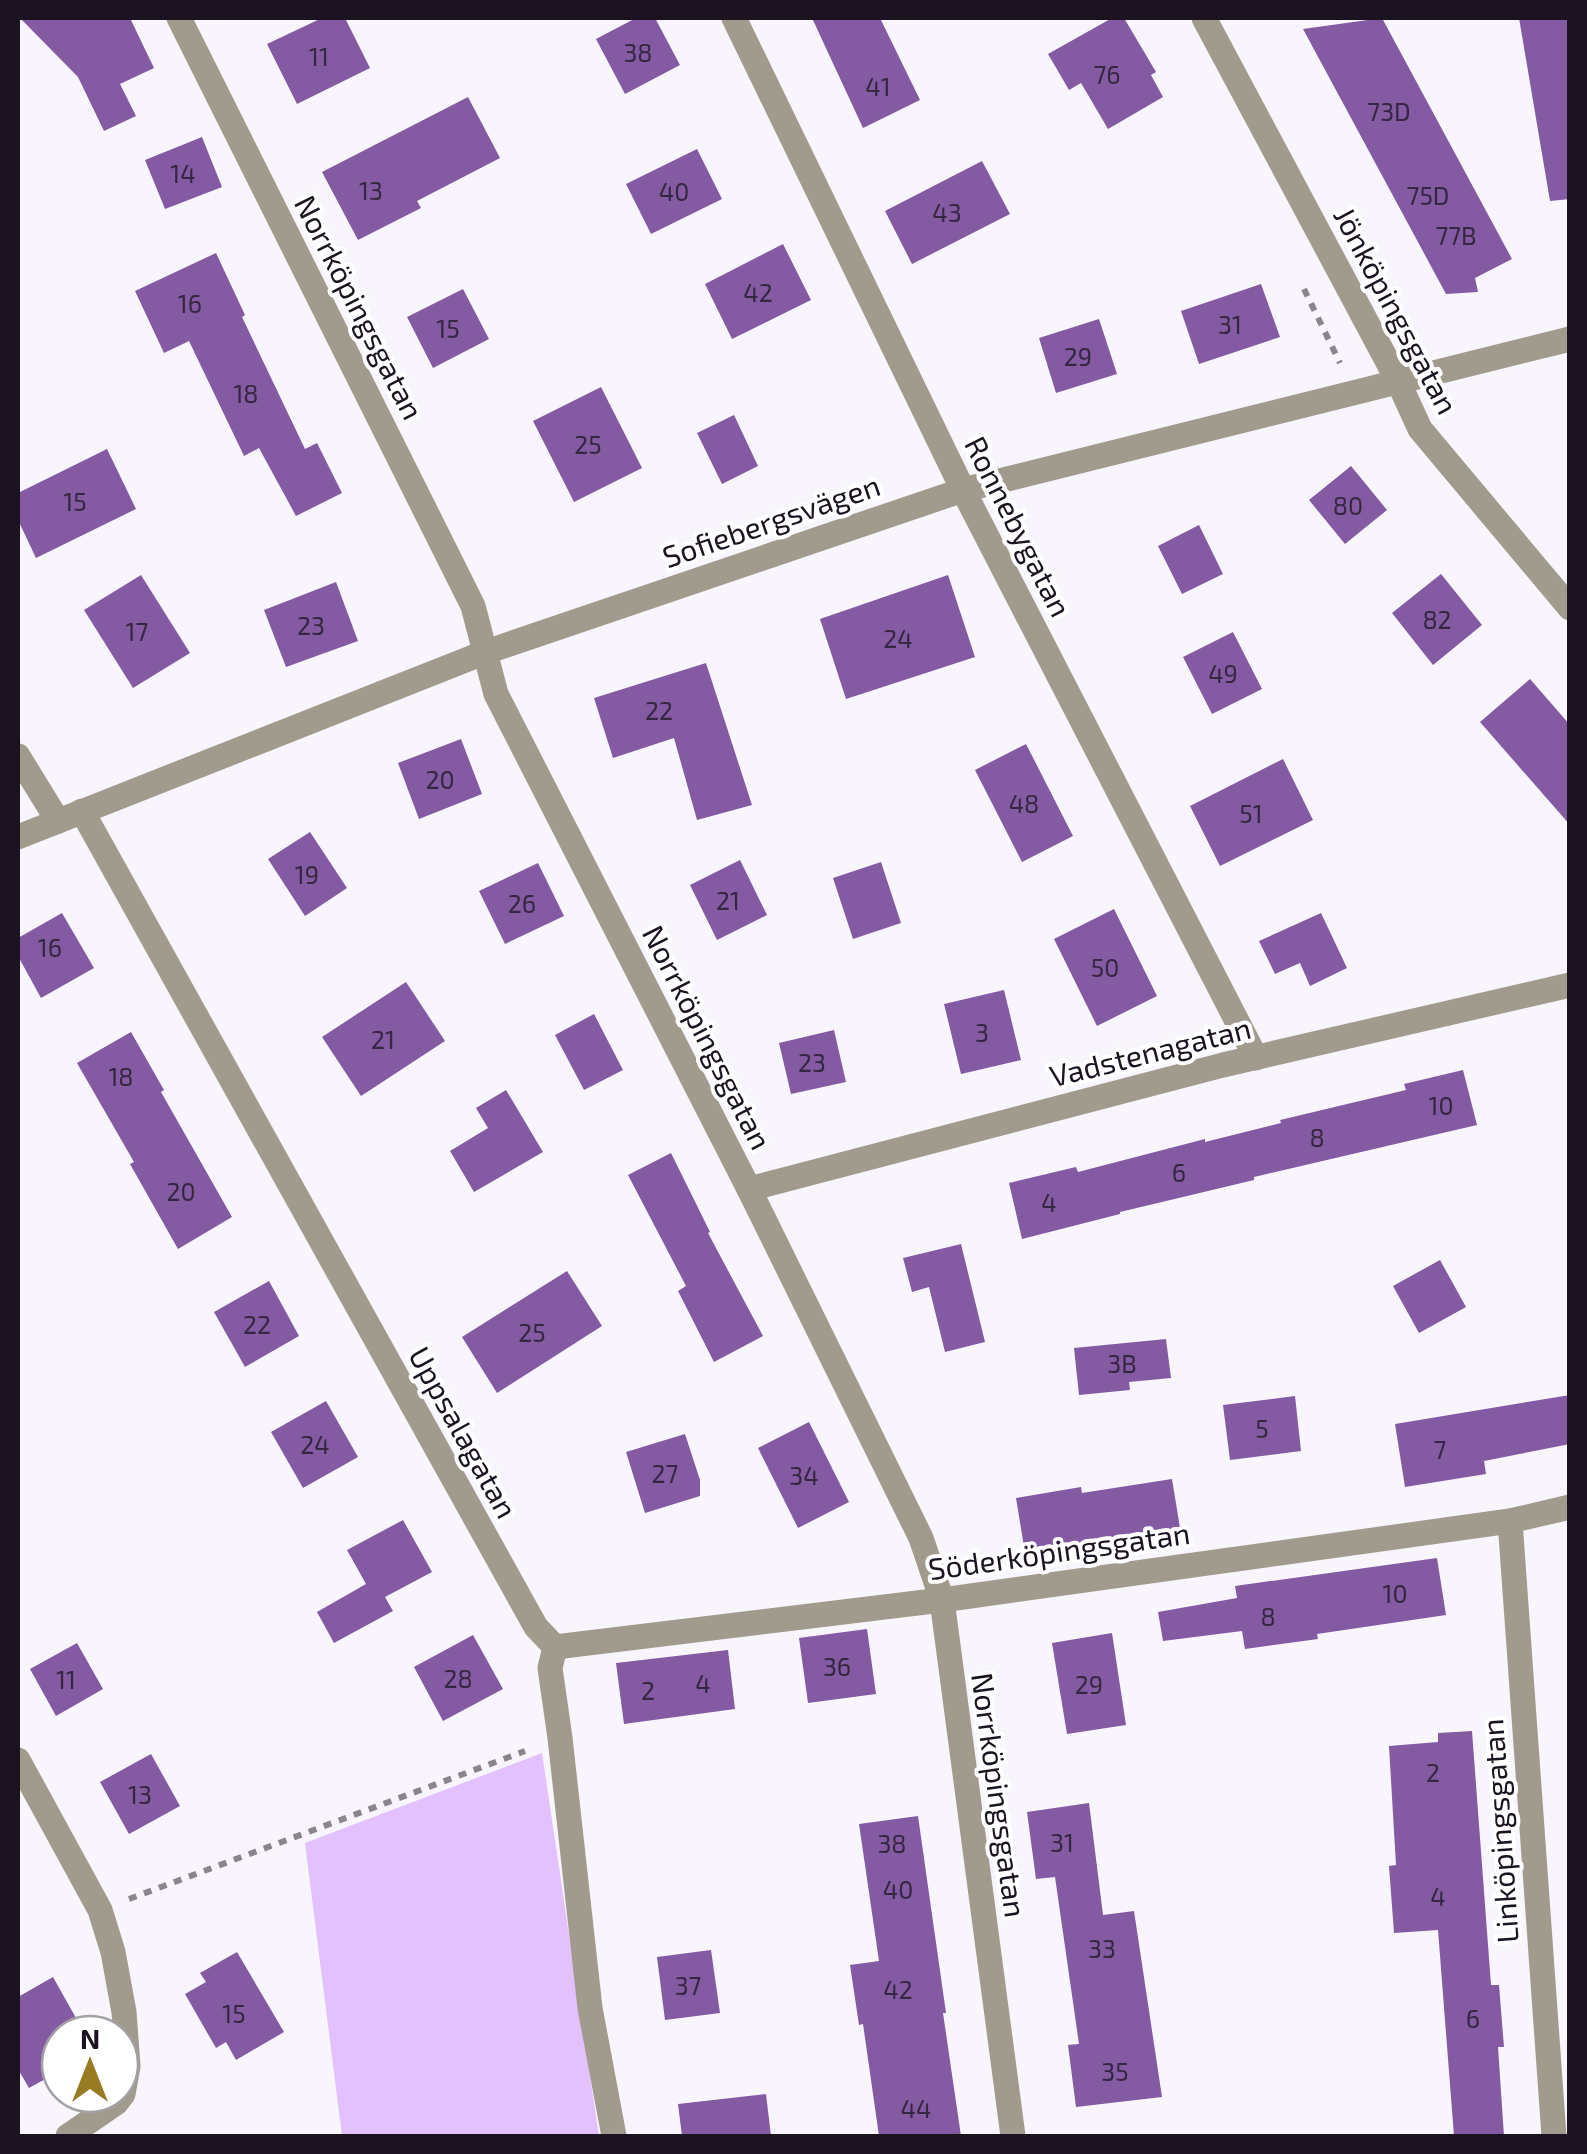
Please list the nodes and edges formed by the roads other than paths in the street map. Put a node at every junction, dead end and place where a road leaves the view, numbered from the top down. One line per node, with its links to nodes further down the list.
1 (179, 18): 8 (street, Norrköpingsgatan)
2 (734, 18): 6 (street, Ronnebygatan)
3 (1204, 18): 5 (street, Jönköpingsgatan)
4 (1570, 338): 5 (street, Sofiebergsvägen)
5 (1398, 381): 6 (street, Sofiebergsvägen); 7 (street, Jönköpingsgatan)
6 (963, 490): 8 (street, Sofiebergsvägen); 14 (street, Ronnebygatan)
7 (1570, 608)
8 (486, 652): 10 (street, Sofiebergsvägen); 15 (street, Norrköpingsgatan)
9 (18, 756): 11 (street)
10 (82, 811): 11 (street, Sofiebergsvägen); 19 (street, Uppsalagatan)
11 (58, 821): 12 (street, Sofiebergsvägen)
12 (18, 837)
13 (1570, 985): 14 (street, Vadstenagatan)
14 (1256, 1058): 15 (street, Vadstenagatan)
15 (749, 1190): 18 (street, Norrköpingsgatan)
16 (1570, 1506): 17 (street, Söderköpingsgatan)
17 (1510, 1521): 18 (street, Söderköpingsgatan); 24 (street, Linköpingsgatan)
18 (942, 1600): 19 (street, Söderköpingsgatan); 23 (street, Norrköpingsgatan)
19 (555, 1646): 22 (street)
20 (18, 1760): 21 (street)
21 (68, 2136)
22 (614, 2136)
23 (1013, 2136)
24 (1554, 2136)

